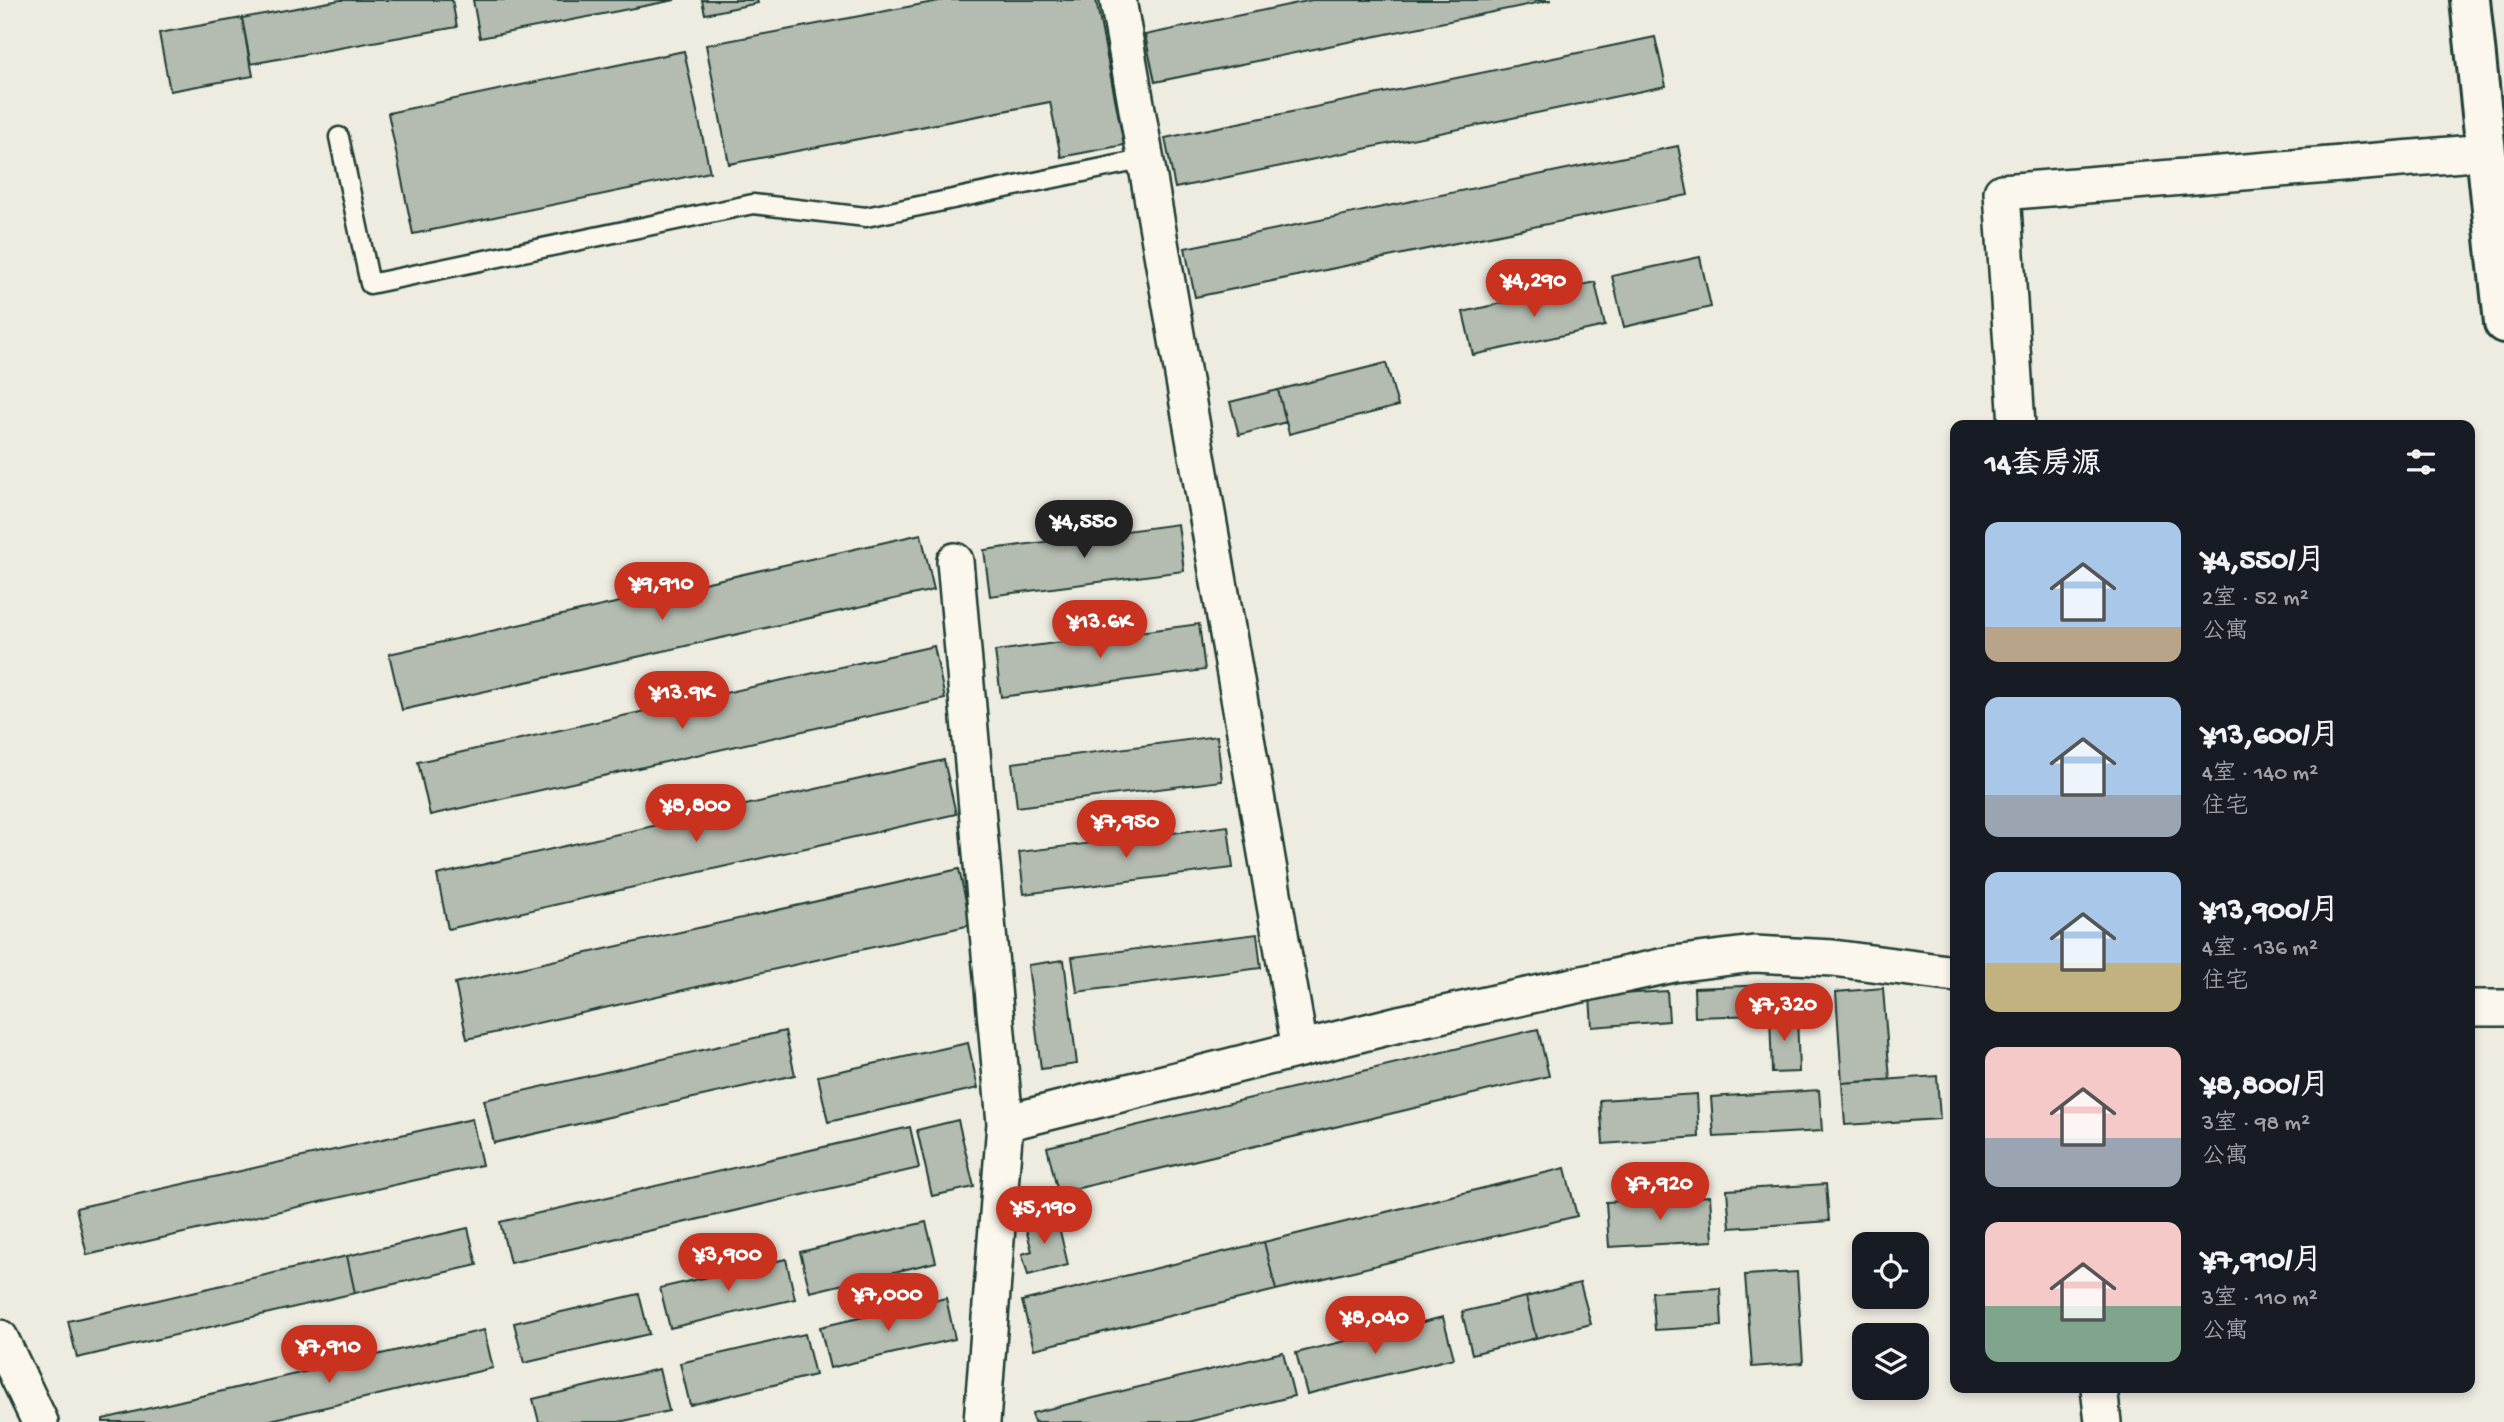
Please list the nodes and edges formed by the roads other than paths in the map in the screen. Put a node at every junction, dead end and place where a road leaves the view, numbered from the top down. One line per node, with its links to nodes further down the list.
1 (1118, 0): 5 (street)
2 (2470, 0): 4 (street)
3 (339, 137): 5 (lane)
4 (2491, 143): 6 (street); 7 (street)
5 (1146, 159): 12 (street)
6 (2504, 323)
7 (2017, 420)
8 (955, 561): 13 (street)
9 (1950, 973): 12 (street)
10 (2475, 1008): 11 (street)
11 (2504, 1008)
12 (1300, 1049): 13 (street)
13 (1005, 1123): 17 (street)
14 (0, 1338): 16 (street)
15 (2099, 1393): 18 (street)
16 (40, 1422)
17 (982, 1422)
18 (2102, 1422)

